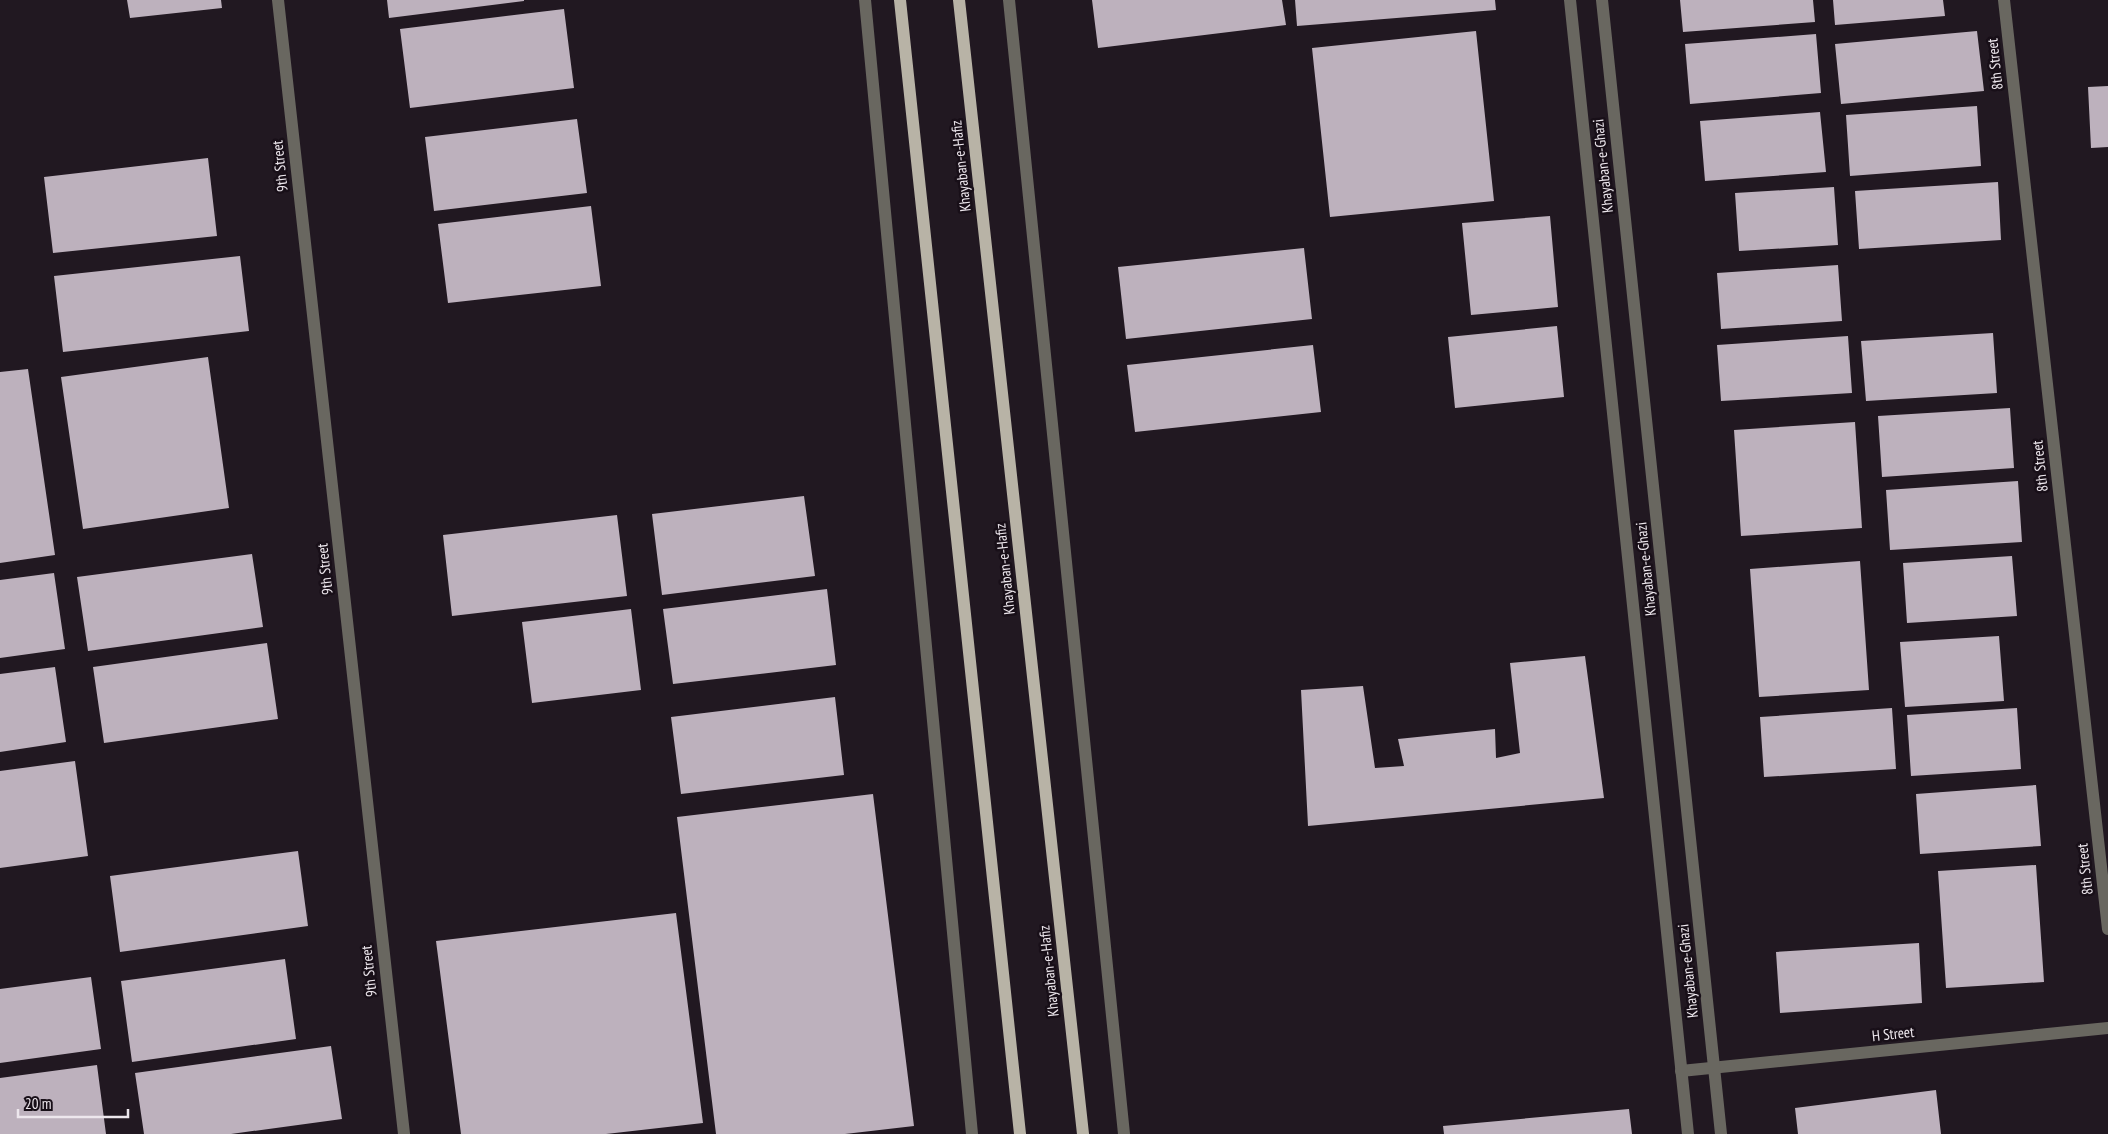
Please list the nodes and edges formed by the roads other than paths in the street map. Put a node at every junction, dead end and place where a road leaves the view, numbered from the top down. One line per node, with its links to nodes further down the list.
1 (278, 0): 13 (street, 9th Street)
2 (865, 0): 14 (street)
3 (900, 0): 15 (main road)
4 (959, 0): 16 (main road, Khayaban-e-Hafiz)
5 (1010, 0): 17 (street)
6 (1570, 0): 12 (street, Khayaban-e-Ghazi)
7 (1602, 0): 11 (street, Khayaban-e-Ghazi)
8 (2004, 0): 9 (street, 8th Street)
9 (2108, 929)
10 (2108, 1028): 11 (street, H Street)
11 (1715, 1068): 12 (street, H Street); 19 (street, Khayaban-e-Ghazi)
12 (1681, 1071): 18 (street, Khayaban-e-Ghazi)
13 (404, 1134)
14 (972, 1134)
15 (1020, 1134)
16 (1084, 1134)
17 (1124, 1134)
18 (1688, 1134)
19 (1721, 1134)

